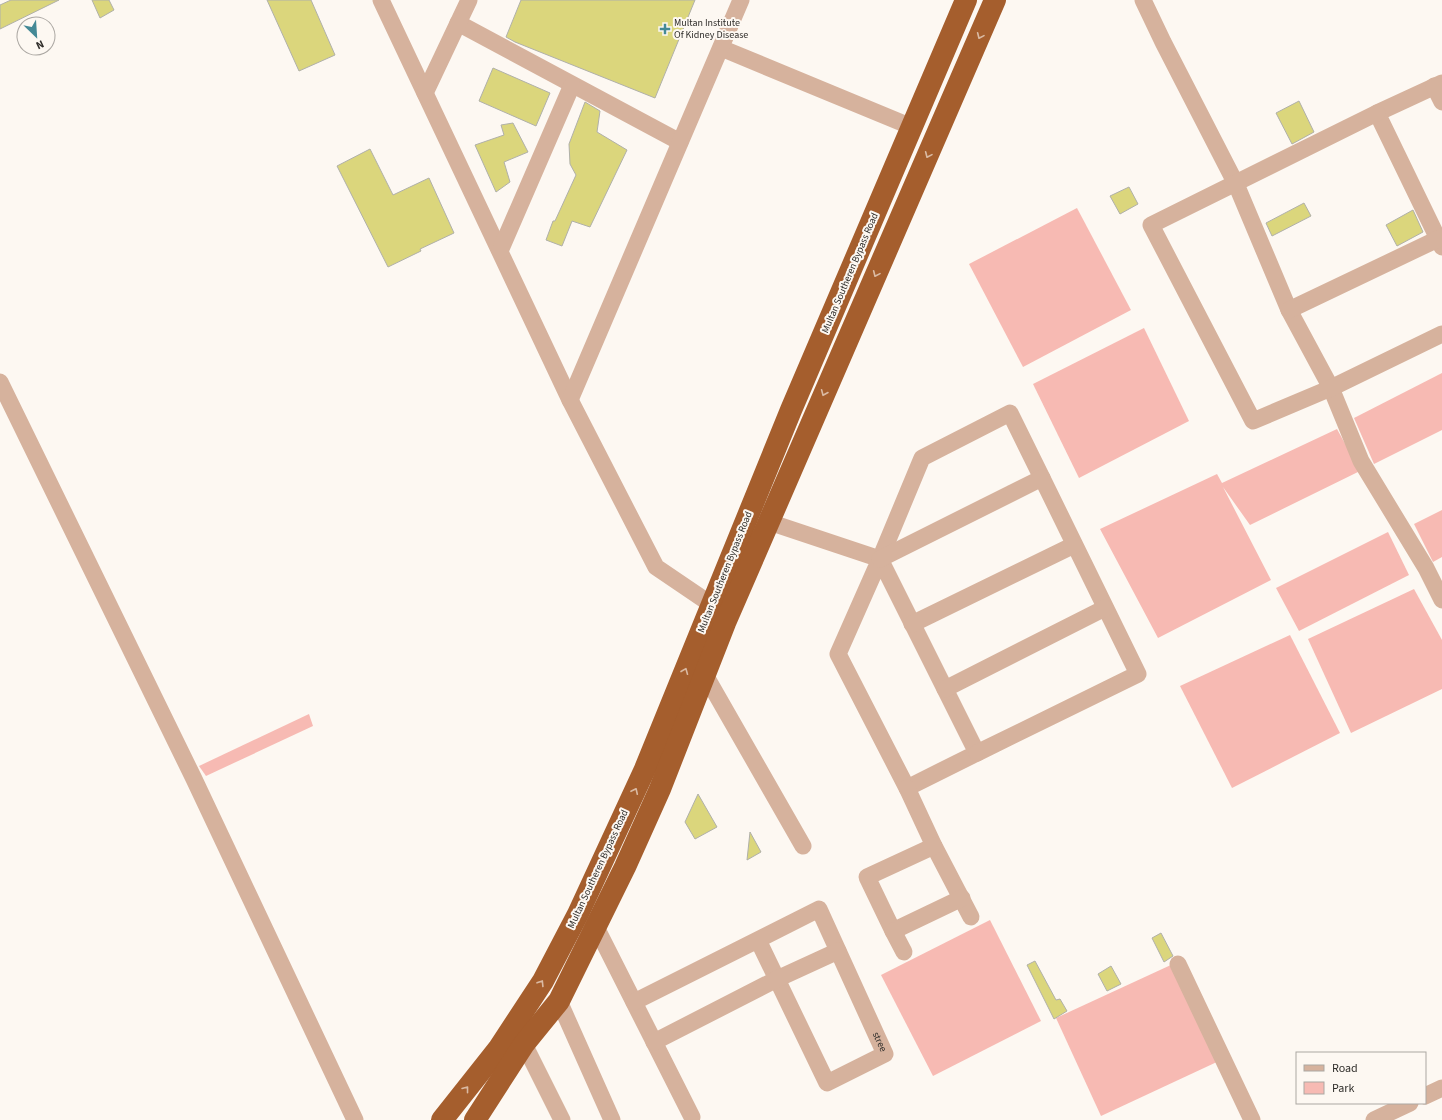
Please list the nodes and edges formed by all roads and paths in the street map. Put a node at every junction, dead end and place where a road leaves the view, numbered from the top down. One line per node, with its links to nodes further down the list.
1 (381, 0): 11 (street)
2 (469, 0): 7 (street)
3 (741, 0): 8 (street)
4 (966, 0): 14 (highway, Multan Southeren Bypass Road)
5 (995, 0): 25 (highway, Multan Southeren Bypass Road, one-way to 25)
6 (1143, 0): 16 (street)
7 (458, 24): 9 (street); 11 (street)
8 (721, 48): 14 (street); 15 (street)
9 (572, 85): 15 (street); 18 (street)
10 (1438, 85): 12 (street); 13 (street)
11 (425, 93): 18 (street)
12 (1442, 102)
13 (1377, 113): 16 (street); 17 (street)
14 (912, 128): 29 (highway, Multan Southeren Bypass Road)
15 (680, 142): 23 (street)
16 (1236, 184): 19 (street); 22 (street)
17 (1441, 241): 19 (street)
18 (500, 251): 23 (street)
19 (1290, 310): 22 (street)
20 (1442, 334): 22 (street)
21 (0, 382): 55 (street)
22 (1331, 388): 28 (street)
23 (570, 400): 29 (street)
24 (1042, 478): 26 (street); 27 (street); 27 (street)
25 (769, 522): 27 (street); 32 (highway, Multan Southeren Bypass Road)
26 (1074, 545): 30 (street); 31 (street)
27 (880, 559): 31 (street); 35 (street)
28 (1442, 600)
29 (712, 605): 56 (highway, Multan Southeren Bypass Road, one-way to 29)
30 (1106, 608): 33 (street); 34 (street)
31 (912, 624): 33 (street)
32 (704, 673): 36 (street); 40 (highway, Multan Southeren Bypass Road)
33 (945, 688): 34 (street)
34 (977, 753): 35 (street)
35 (907, 788): 37 (street)
36 (803, 846)
37 (934, 846): 38 (street); 41 (street)
38 (962, 898): 39 (street); 41 (street)
39 (971, 917)
40 (596, 927): 47 (highway, Multan Southeren Bypass Road); 48 (street)
41 (893, 931): 44 (street)
42 (758, 940): 43 (street, stree); 46 (street, stree); 48 (street, stree)
43 (838, 951): 46 (street); 46 (street, stree)
44 (904, 952)
45 (1178, 964): 60 (street)
46 (777, 979): 49 (street)
47 (558, 1001): 50 (highway, Multan Southeren Bypass Road); 59 (street)
48 (634, 1002): 49 (street)
49 (654, 1042): 54 (street)
50 (524, 1044): 57 (highway, Multan Southeren Bypass Road); 58 (street)
51 (1442, 1088): 52 (street)
52 (1426, 1096)
53 (1408, 1104): 61 (street)
54 (692, 1117)
55 (355, 1120)
56 (442, 1120)
57 (475, 1120)
58 (562, 1120)
59 (612, 1120)
60 (1252, 1120)
61 (1374, 1120)

